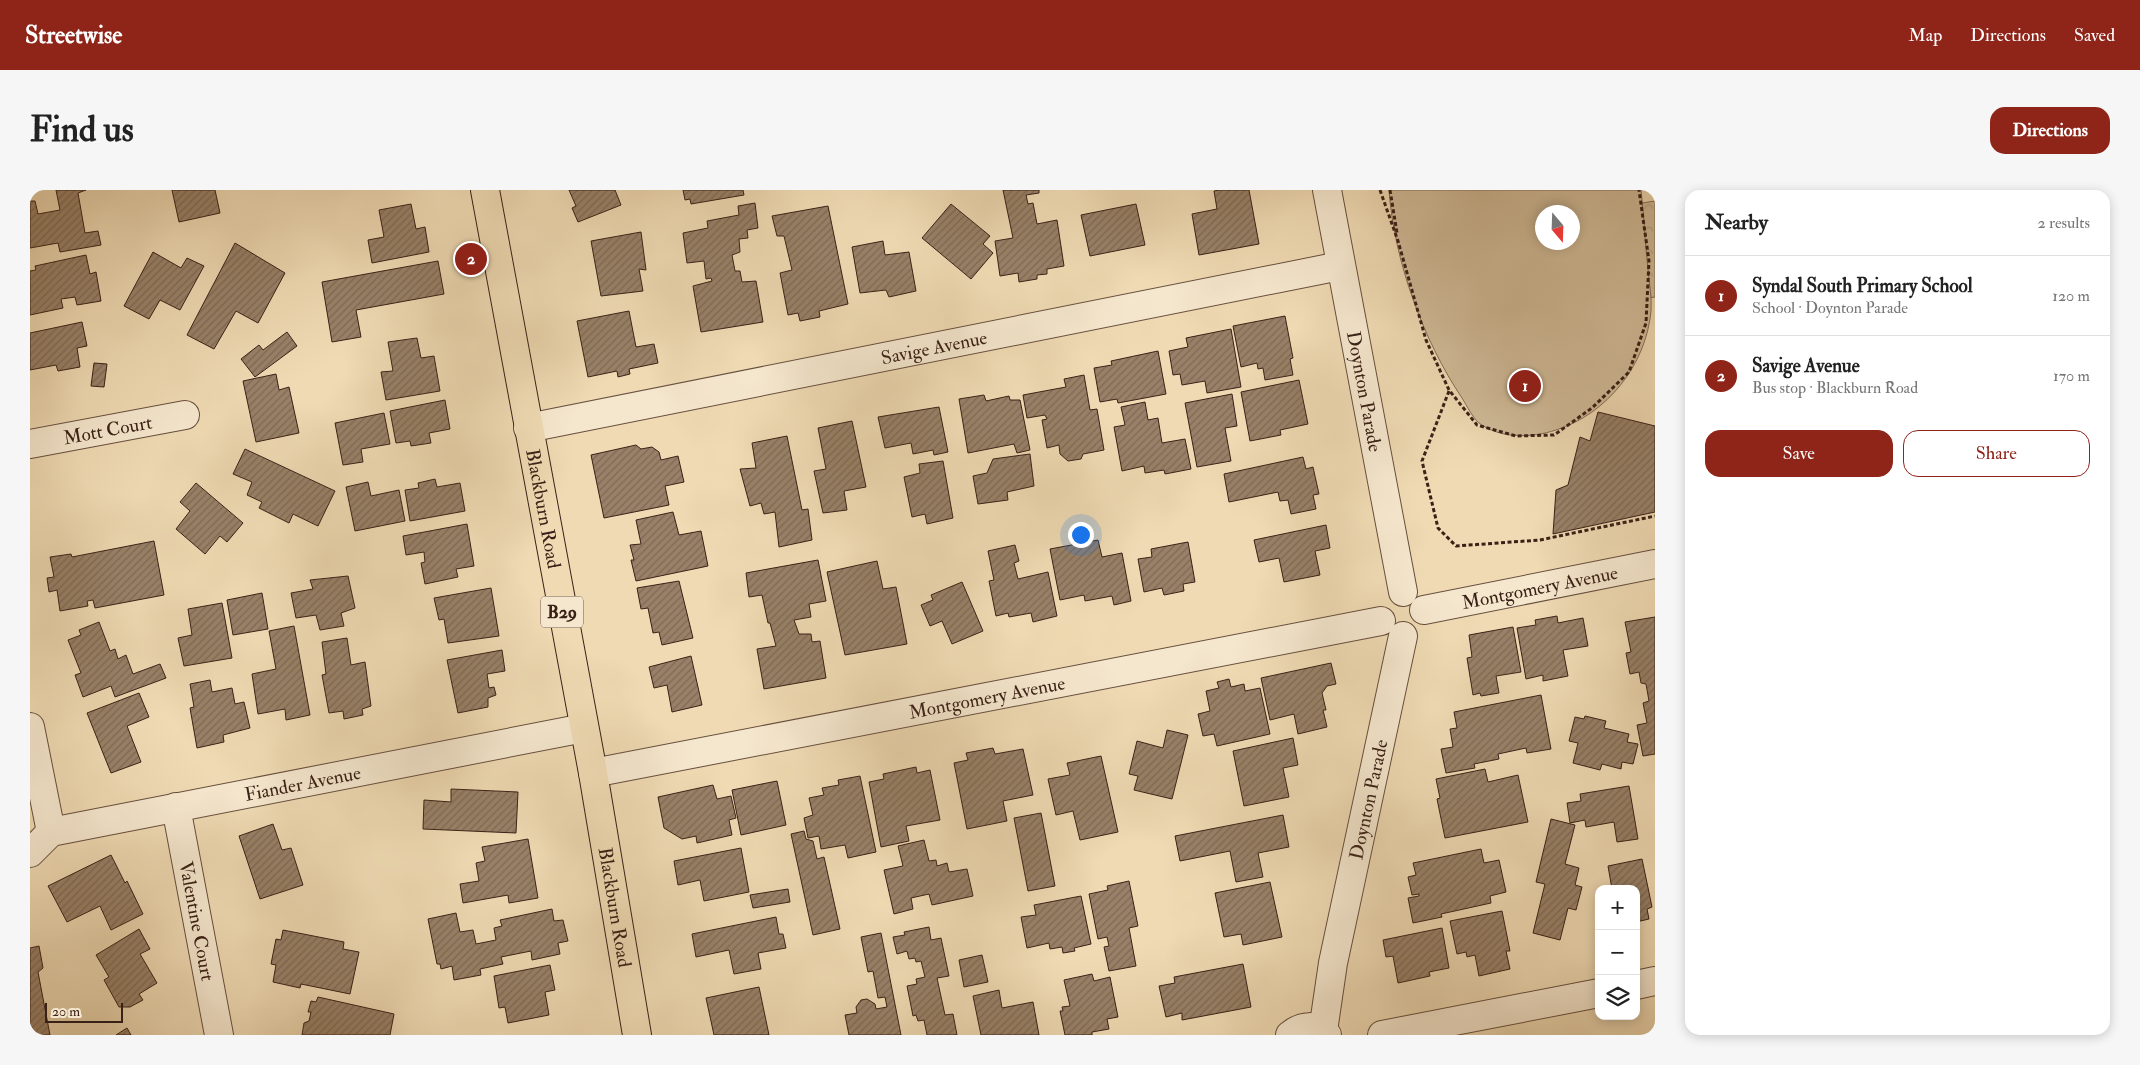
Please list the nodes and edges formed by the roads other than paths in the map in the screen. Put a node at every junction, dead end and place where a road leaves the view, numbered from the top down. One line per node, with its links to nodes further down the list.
1 (485, 190): 5 (main road, Blackburn Road / B29)
2 (1327, 190): 3 (street, Doynton Parade)
3 (1340, 266): 5 (street, Savige Avenue); 8 (street, Doynton Parade)
4 (185, 415): 6 (street, Mott Court)
5 (528, 428): 13 (main road, Blackburn Road / B29)
6 (30, 444)
7 (1655, 564): 9 (street, Montgomery Avenue)
8 (1402, 592): 9 (street); 10 (street)
9 (1424, 610): 11 (street)
10 (1381, 620): 11 (street); 14 (street, Montgomery Avenue)
11 (1403, 636): 21 (street, Doynton Parade)
12 (30, 727): 16 (street)
13 (584, 728): 14 (main road, Blackburn Road / B29); 15 (street, Fiander Avenue)
14 (593, 773): 23 (main road, Blackburn Road / B29)
15 (176, 807): 16 (street, Fiander Avenue); 22 (street, Valentine Court)
16 (51, 832): 17 (street)
17 (30, 852)
18 (1655, 982): 19 (street)
19 (1640, 984)
20 (1595, 993): 24 (street)
21 (1317, 1033)
22 (219, 1035)
23 (636, 1035)
24 (1382, 1035)

